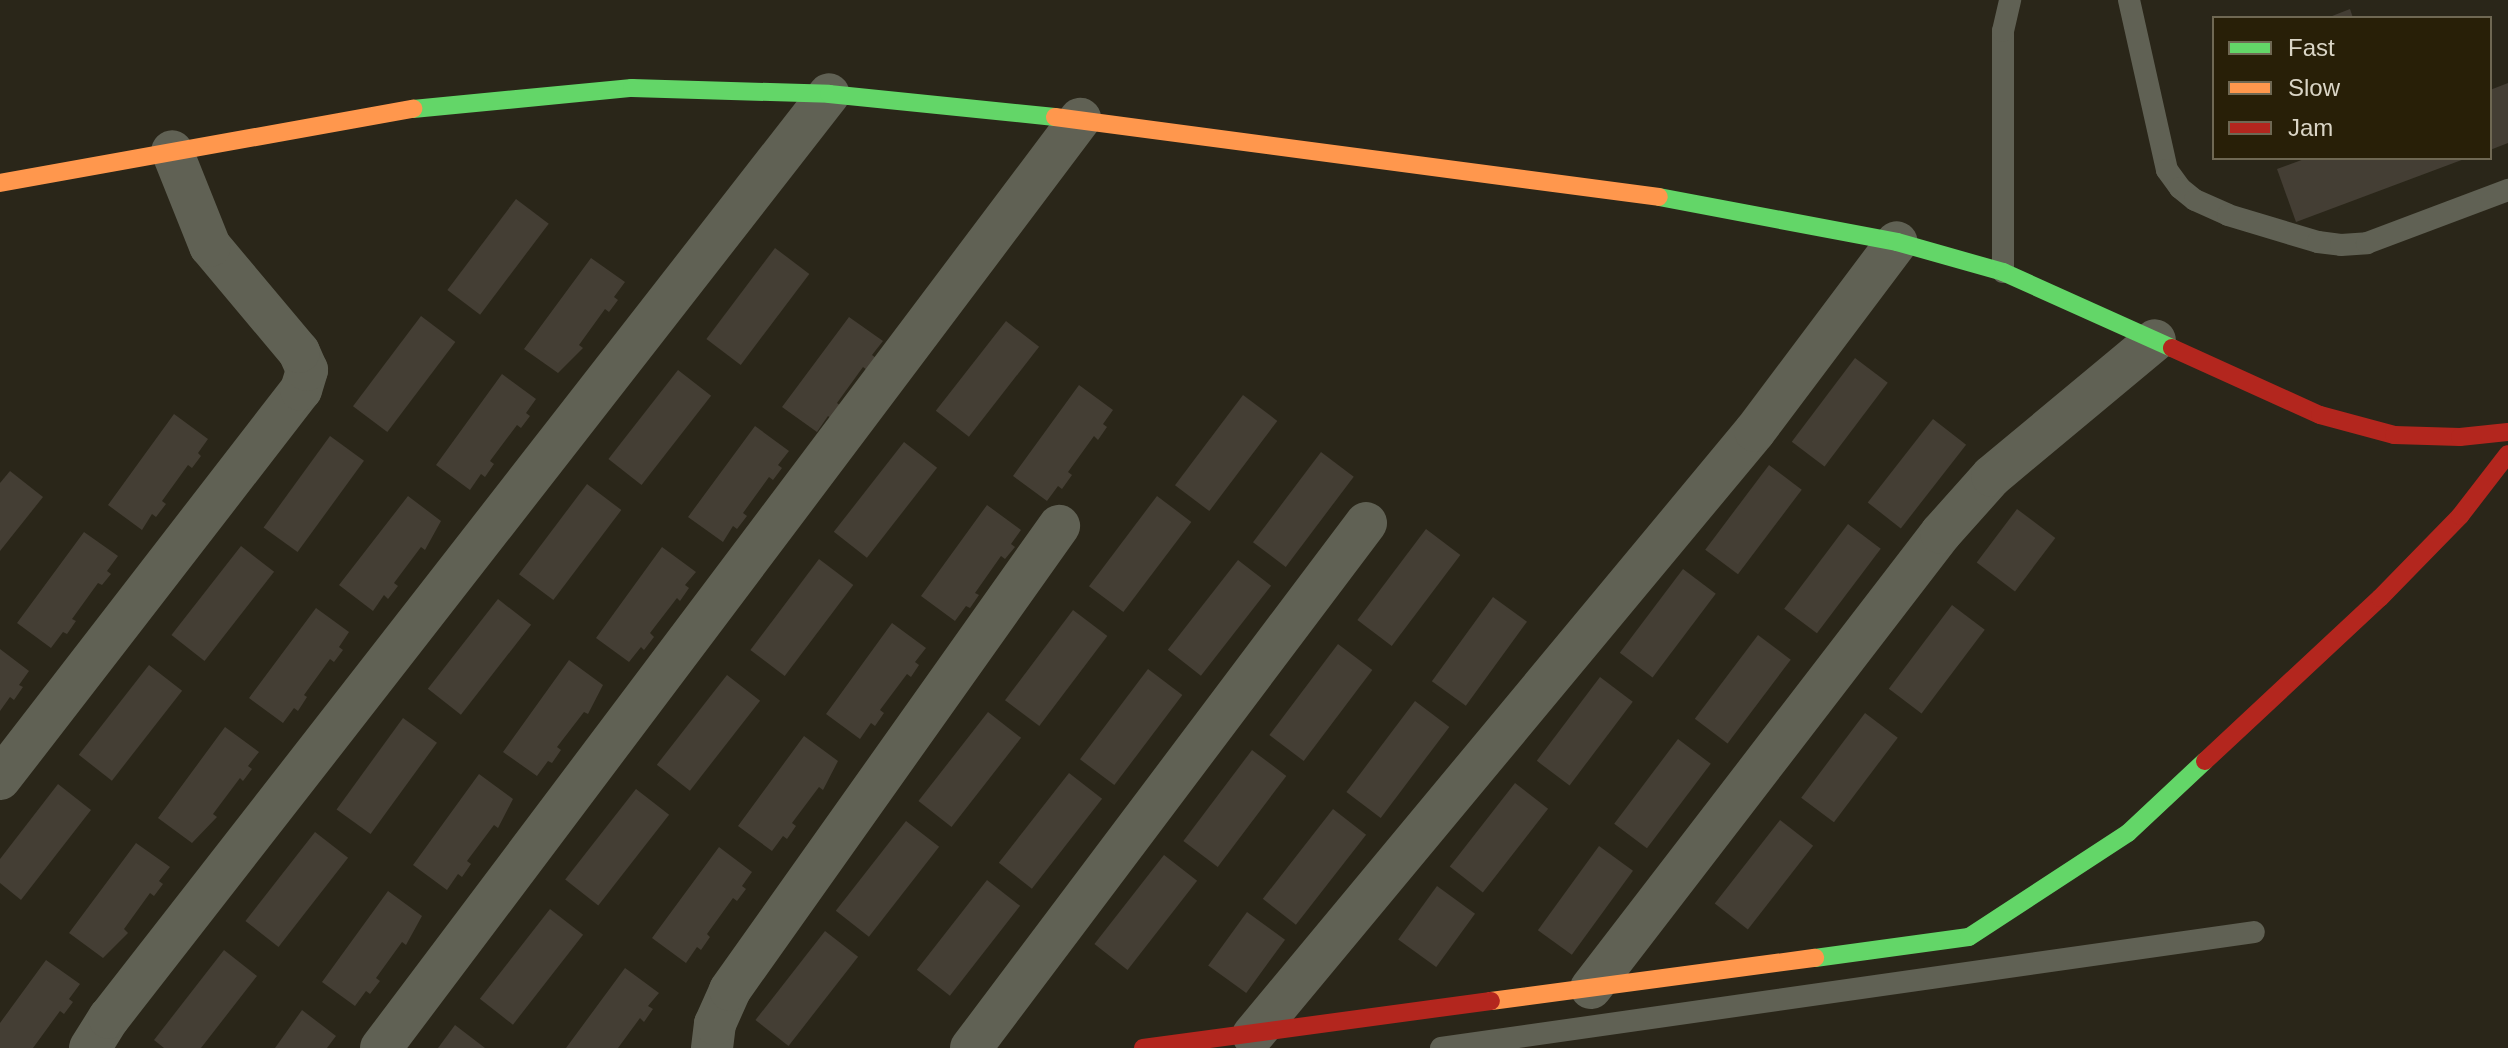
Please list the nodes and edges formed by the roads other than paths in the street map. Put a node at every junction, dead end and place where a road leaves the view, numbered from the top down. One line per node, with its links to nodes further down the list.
1 (2010, 0): 9 (lane)
2 (2129, 0): 7 (lane)
3 (829, 94): 4 (street); 5 (street); 20 (street)
4 (1080, 119): 8 (street); 21 (street)
5 (172, 151): 6 (street); 15 (street)
6 (0, 183)
7 (2508, 190)
8 (1897, 242): 9 (street); 18 (street)
9 (2003, 272): 10 (street)
10 (2155, 340): 11 (street); 17 (street)
11 (2508, 432)
12 (2508, 454): 17 (street)
13 (1366, 523): 23 (street)
14 (1059, 526): 22 (street)
15 (0, 779)
16 (2254, 932): 19 (lane)
17 (1591, 988): 18 (street)
18 (1253, 1035): 24 (street)
19 (1564, 1040): 25 (lane)
20 (90, 1048)
21 (381, 1048)
22 (712, 1048)
23 (971, 1048)
24 (1143, 1048)
25 (1441, 1048)

